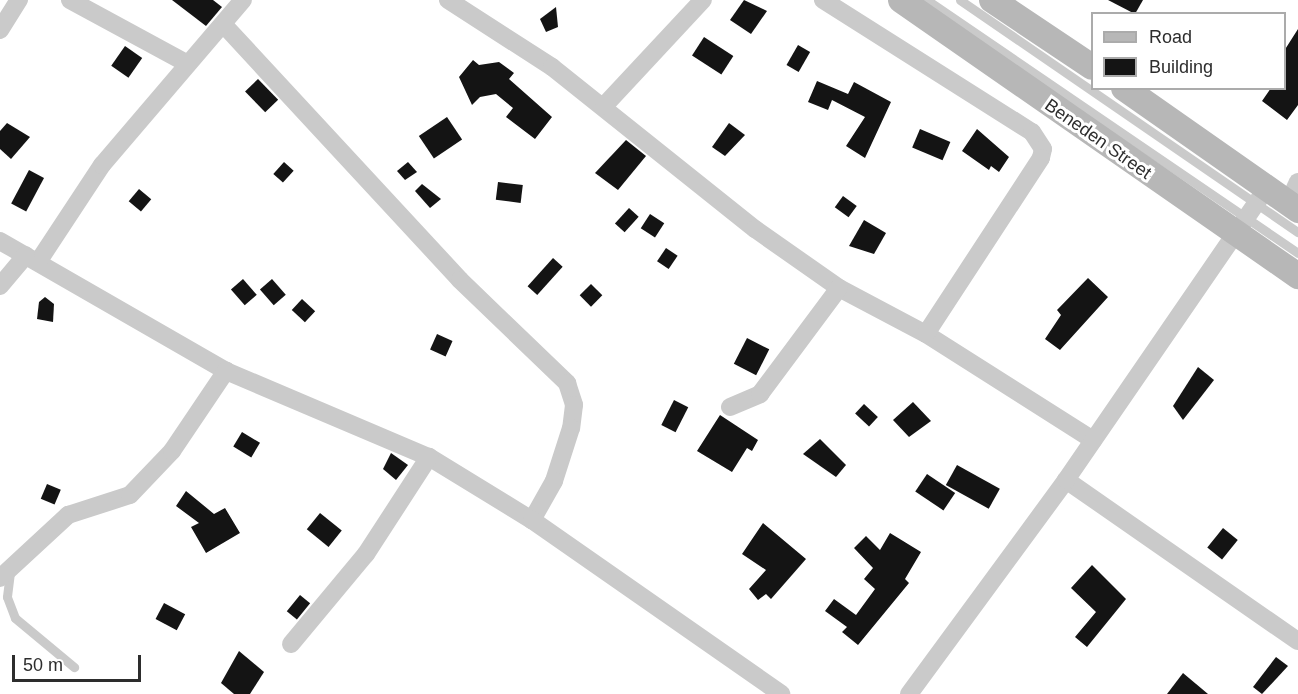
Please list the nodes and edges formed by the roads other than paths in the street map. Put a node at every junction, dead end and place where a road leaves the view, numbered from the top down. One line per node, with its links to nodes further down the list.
1 (18, 0): 12 (street)
2 (70, 0): 13 (street)
3 (243, 0): 11 (street)
4 (448, 0): 16 (street)
5 (703, 0): 16 (street)
6 (823, 0): 26 (street)
7 (901, 0): 18 (main road, Beneden Street)
8 (927, 0): 18 (lane)
9 (960, 0): 18 (lane)
10 (992, 0): 14 (main road)
11 (224, 25): 13 (street); 32 (street)
12 (0, 30)
13 (188, 64): 22 (street)
14 (1091, 65)
15 (1126, 90): 18 (main road, Beneden Street)
16 (604, 106): 25 (street)
17 (1295, 199): 18 (main road, Beneden Street)
18 (1252, 212): 19 (lane); 21 (lane); 23 (main road, Beneden Street); 29 (street)
19 (1298, 232)
20 (0, 241): 22 (street)
21 (1298, 253)
22 (32, 258): 24 (street); 27 (street)
23 (1298, 276)
24 (0, 286)
25 (839, 288): 26 (street); 28 (street)
26 (926, 334): 29 (street)
27 (226, 371): 30 (street); 33 (street)
28 (730, 407)
29 (1093, 440): 31 (street)
30 (429, 457): 32 (street); 35 (street)
31 (1066, 480): 34 (street); 38 (street)
32 (532, 520): 37 (street)
33 (5, 574): 36 (lane)
34 (1298, 641)
35 (291, 644)
36 (74, 666)
37 (781, 694)
38 (909, 694)

